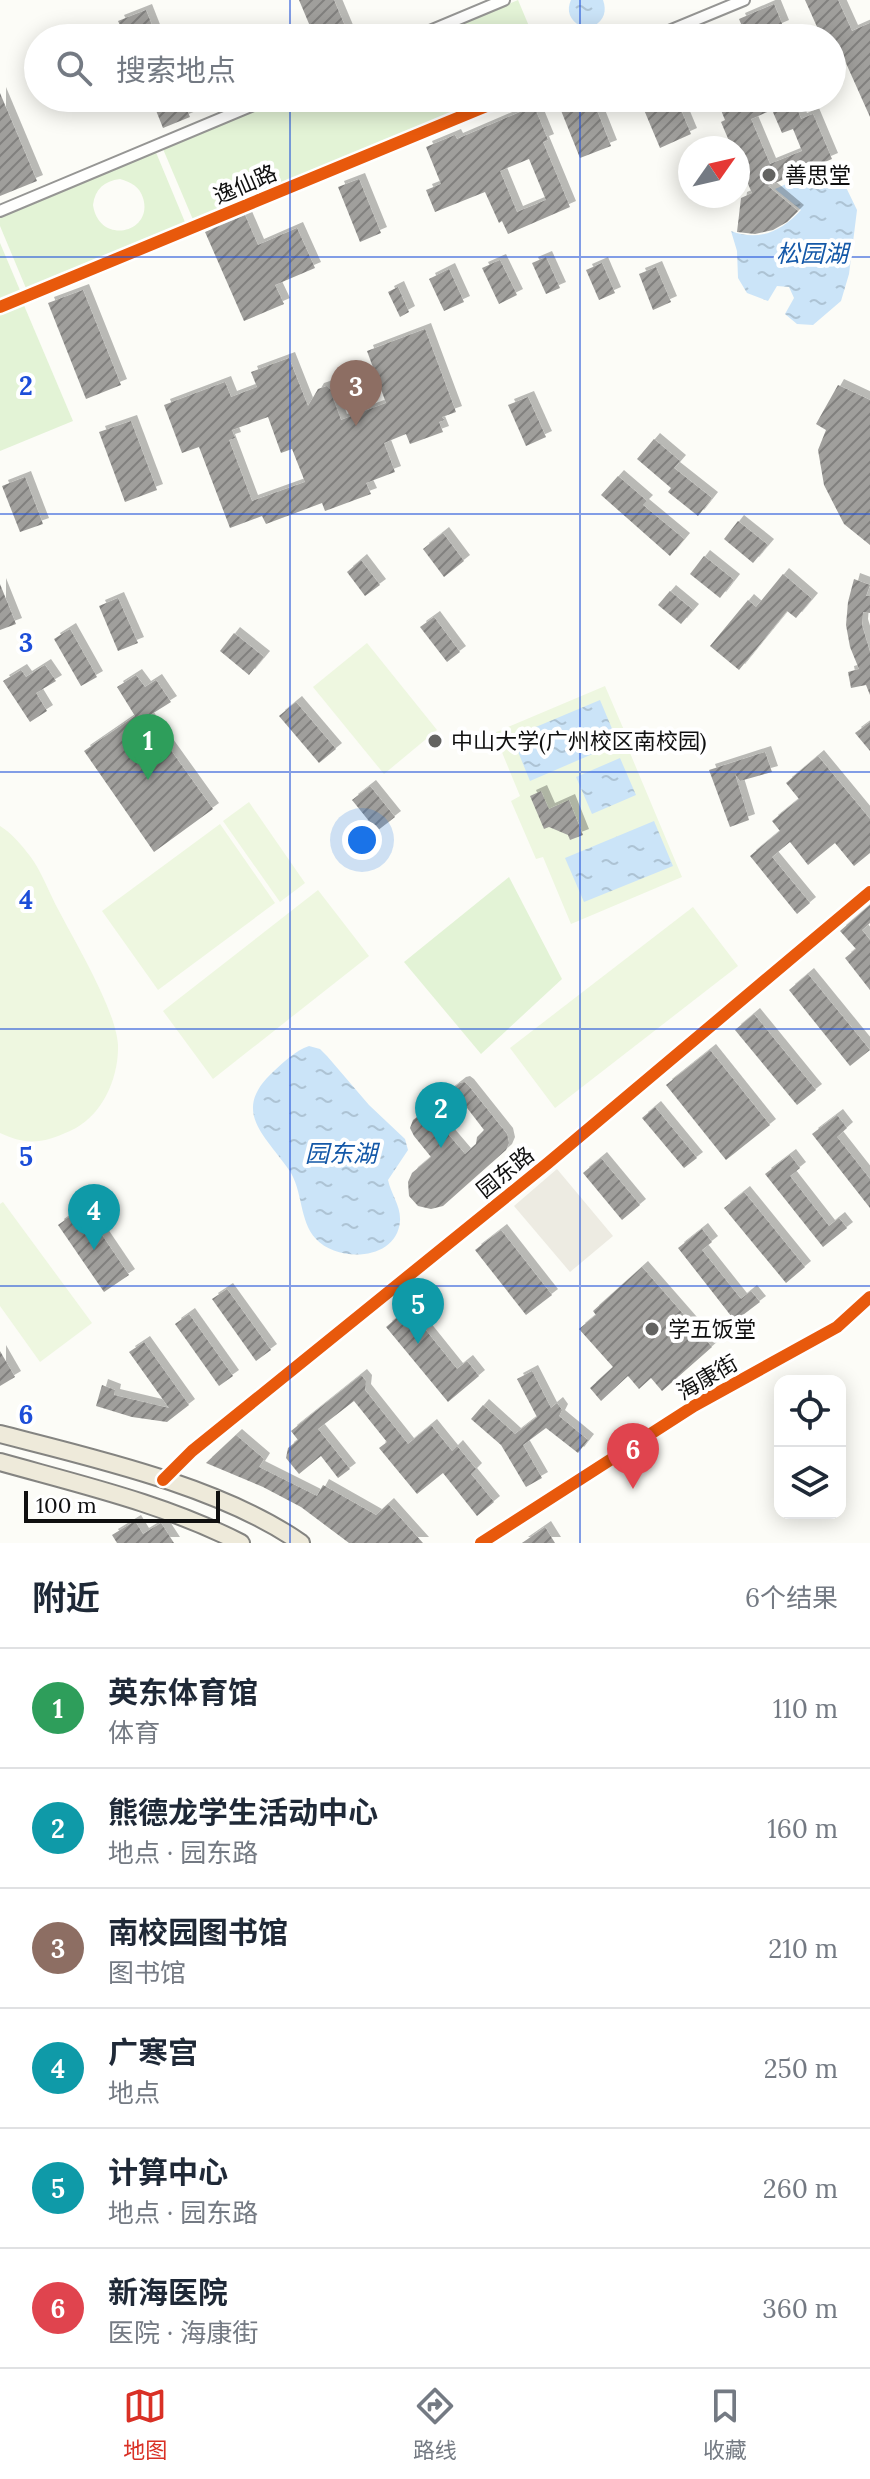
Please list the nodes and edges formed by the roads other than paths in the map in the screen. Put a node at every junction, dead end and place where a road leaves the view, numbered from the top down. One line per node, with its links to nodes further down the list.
1 (504, 0): 3 (street)
2 (744, 0): 4 (street)
3 (447, 24)
4 (686, 24)
5 (237, 112): 7 (street)
6 (472, 112): 8 (street, 逸仙路)
7 (0, 211)
8 (0, 307)
9 (870, 892): 13 (street, 园东路)
10 (870, 1297): 16 (street, 海康街)
11 (0, 1434): 13 (main road)
12 (0, 1462): 14 (main road)
13 (163, 1480): 15 (main road)
14 (241, 1543)
15 (301, 1543)
16 (481, 1543)

